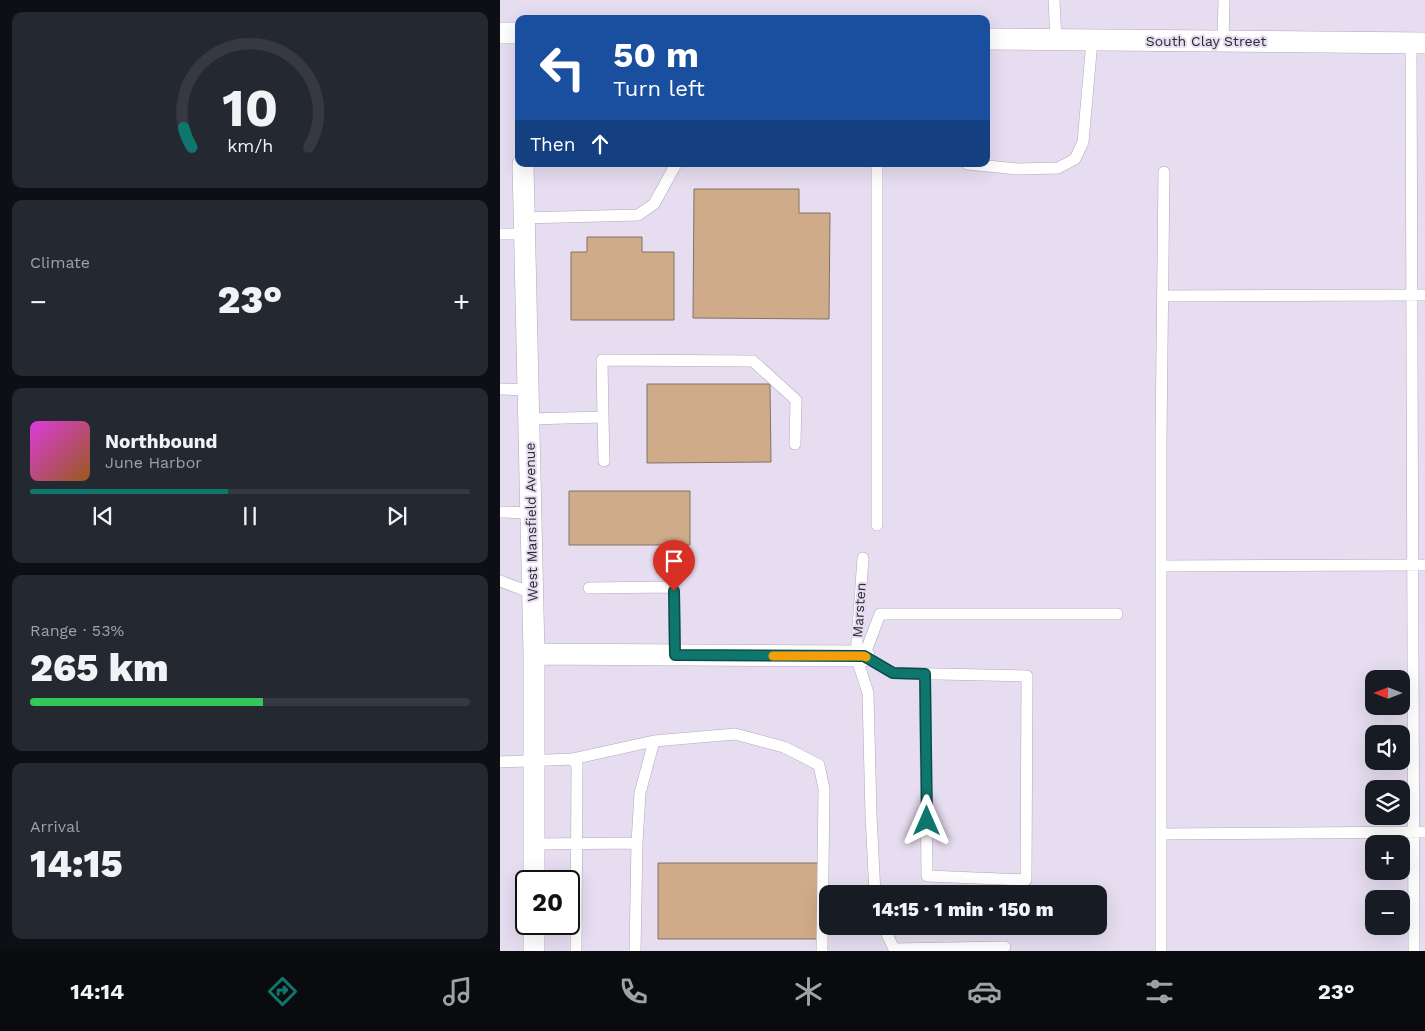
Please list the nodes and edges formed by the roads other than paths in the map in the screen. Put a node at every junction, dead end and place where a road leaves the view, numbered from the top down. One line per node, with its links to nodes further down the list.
1 (1054, 0): 6 (lane)
2 (1224, 0): 8 (lane)
3 (500, 33): 4 (street)
4 (515, 33)
5 (990, 39): 6 (street, South Clay Street)
6 (1056, 40): 7 (street, South Clay Street)
7 (1092, 41): 8 (street, South Clay Street); 10 (lane)
8 (1224, 42): 9 (street, South Clay Street)
9 (1418, 43): 17 (lane)
10 (990, 166)
11 (523, 167): 15 (street, West Mansfield Avenue)
12 (674, 167): 15 (lane)
13 (877, 167): 28 (lane)
14 (1164, 172): 19 (lane)
15 (524, 226): 16 (lane); 21 (street, West Mansfield Avenue)
16 (500, 234)
17 (1412, 295): 18 (lane); 19 (lane); 30 (lane)
18 (1425, 295)
19 (1162, 296): 32 (lane)
20 (500, 389): 21 (lane)
21 (528, 390): 23 (street, West Mansfield Avenue)
22 (603, 417): 23 (lane); 24 (lane); 25 (lane)
23 (529, 419): 27 (street, West Mansfield Avenue)
24 (795, 444)
25 (604, 461)
26 (500, 512): 27 (lane)
27 (531, 512): 35 (street, West Mansfield Avenue)
28 (877, 525)
29 (862, 558): 39 (lane, Marsten)
30 (1413, 565): 31 (lane); 32 (lane); 45 (lane)
31 (1425, 565)
32 (1162, 566): 46 (lane)
33 (500, 581): 35 (lane)
34 (589, 588): 38 (lane)
35 (532, 593): 37 (street, West Mansfield Avenue)
36 (1117, 614): 39 (lane)
37 (534, 654): 38 (street); 44 (street, West Mansfield Avenue)
38 (675, 655): 39 (street)
39 (860, 656): 40 (lane); 51 (lane, Marsten)
40 (925, 674): 40 (lane)
41 (654, 741): 42 (lane); 47 (lane); 58 (lane)
42 (572, 759): 44 (lane); 49 (lane)
43 (500, 762): 44 (lane)
44 (534, 762): 48 (street, West Mansfield Avenue)
45 (1419, 832): 46 (lane); 60 (lane)
46 (1162, 834): 59 (lane)
47 (637, 843): 49 (lane); 57 (lane)
48 (534, 844): 49 (lane); 50 (street, West Mansfield Avenue)
49 (576, 844): 56 (lane)
50 (534, 870)
51 (875, 885)
52 (534, 935): 55 (street)
53 (887, 935): 54 (lane)
54 (1005, 947)
55 (534, 951)
56 (576, 951)
57 (635, 951)
58 (822, 951)
59 (1162, 951)
60 (1414, 951)

